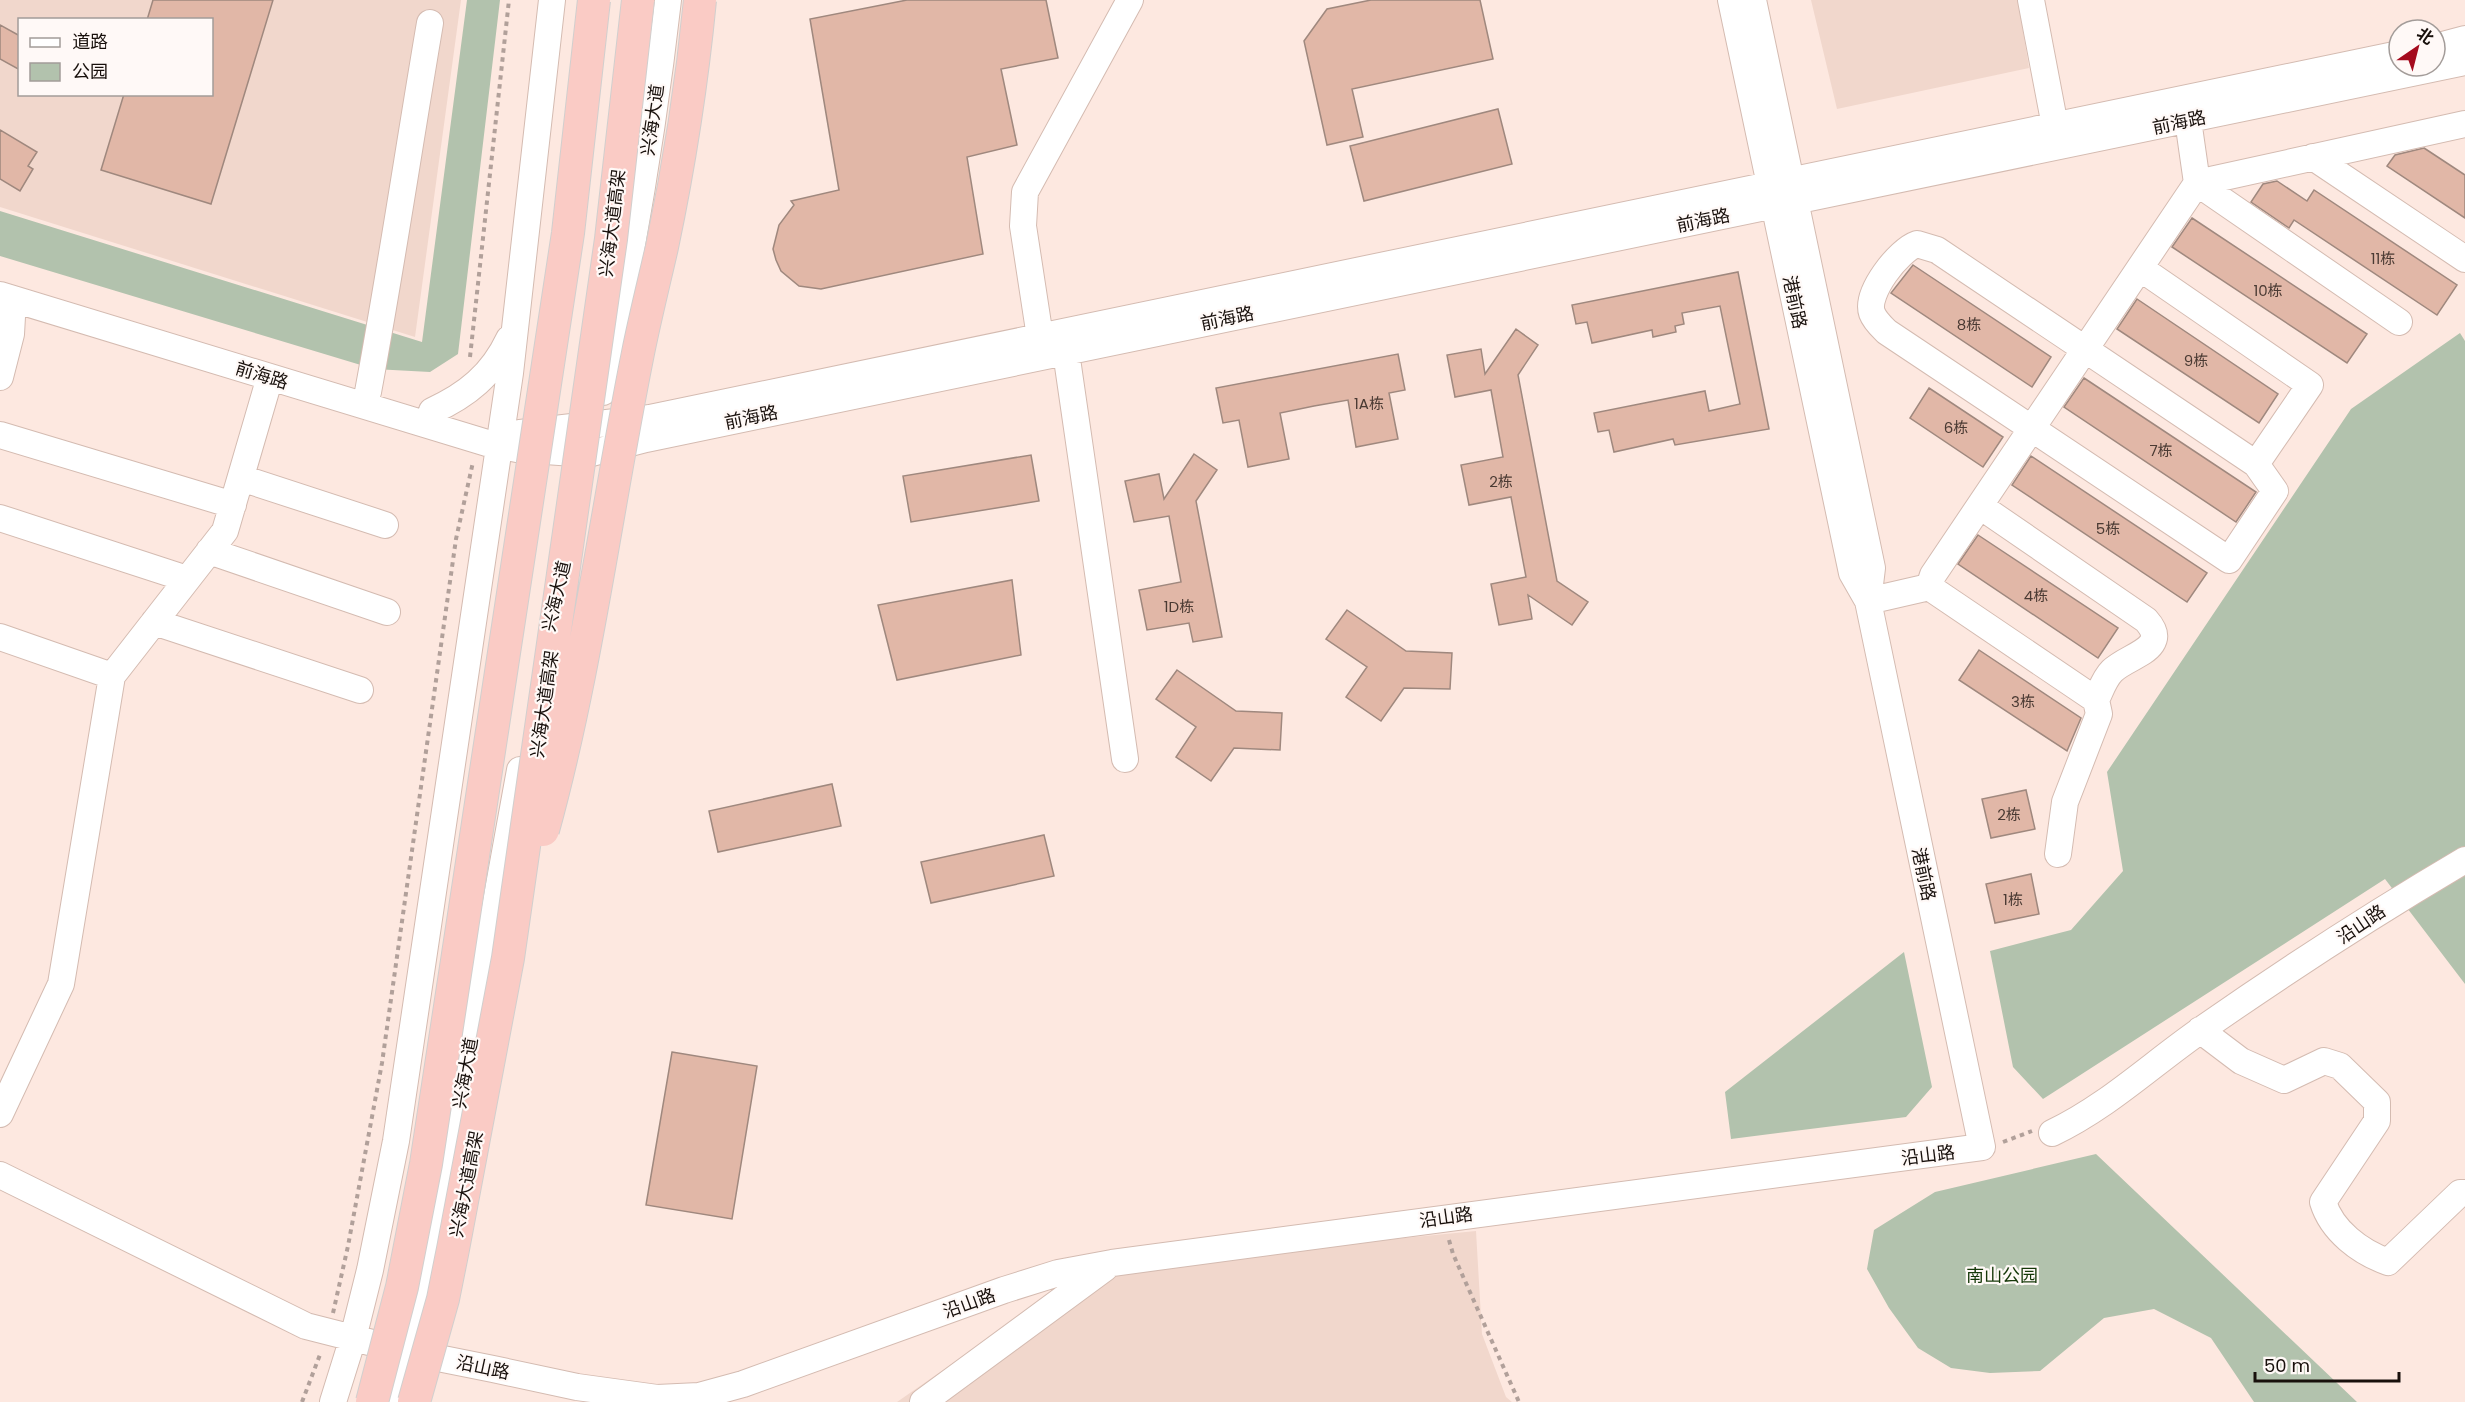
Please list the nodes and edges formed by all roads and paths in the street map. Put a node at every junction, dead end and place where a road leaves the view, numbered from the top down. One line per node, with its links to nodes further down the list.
1 (509, 0): 30 (path)
2 (552, 0): 26 (street)
3 (594, 0): 76 (main road, bridge)
4 (638, 0): 60 (main road, 兴海大道高架, bridge)
5 (668, 0): 35 (street, 兴海大道)
6 (700, 0): 60 (main road, bridge)
7 (1130, 0): 27 (street)
8 (1731, 0): 21 (street, 港前路)
9 (1753, 0): 21 (street, 港前路)
10 (2031, 0): 18 (street)
11 (430, 23): 33 (street)
12 (2465, 39): 13 (street)
13 (2447, 44)
14 (2387, 57): 18 (street, 前海路)
15 (2465, 62): 16 (street, 前海路)
16 (2188, 120): 20 (street); 21 (street, 前海路)
17 (2465, 125): 19 (street)
18 (2055, 126): 21 (street, 前海路)
19 (2313, 157): 20 (street); 22 (street)
20 (2197, 183): 23 (street); 25 (street)
21 (1782, 193): 27 (street, 前海路); 29 (street, 前海路); 50 (street, 港前路)
22 (2465, 259)
23 (2140, 268): 28 (street); 40 (street)
24 (4, 291): 31 (street); 32 (street, 前海路); 33 (street, 前海路)
25 (2399, 322)
26 (516, 325): 34 (street); 38 (street)
27 (1040, 337): 35 (street, 前海路)
28 (2085, 350): 36 (street); 36 (street); 40 (street)
29 (1066, 352): 39 (street, 前海路); 57 (street)
30 (470, 359)
31 (0, 377)
32 (270, 377): 38 (street, 前海路); 42 (street)
33 (368, 392): 34 (street, 前海路)
34 (432, 411): 38 (street, 前海路)
35 (595, 426): 38 (street, 前海路); 39 (street, 兴海大道)
36 (2032, 429): 40 (street); 44 (street)
37 (0, 435): 43 (street)
38 (501, 439): 39 (street, 前海路); 70 (street)
39 (588, 454): 71 (street, 兴海大道)
40 (2256, 464)
41 (472, 466): 69 (path)
42 (241, 478): 43 (street); 46 (street)
43 (233, 505): 47 (street)
44 (1980, 506): 49 (street); 56 (street)
45 (0, 518): 48 (street)
46 (386, 525)
47 (210, 551): 48 (street); 51 (street)
48 (187, 579): 52 (street)
49 (1929, 588): 50 (street); 56 (street)
50 (1868, 601): 64 (street, 港前路)
51 (387, 612)
52 (154, 622): 54 (street); 55 (street)
53 (0, 637): 54 (street)
54 (112, 676): 62 (street)
55 (360, 690)
56 (2096, 700): 58 (street)
57 (1125, 759)
58 (2058, 854)
59 (2465, 860): 61 (street, 沿山路)
60 (508, 958): 71 (main road, 兴海大道高架, bridge)
61 (2200, 1030): 63 (street, 沿山路); 66 (street)
62 (0, 1114)
63 (2043, 1131): 64 (path)
64 (1982, 1147): 67 (street, 沿山路)
65 (0, 1175): 70 (street, 沿山路)
66 (2465, 1193)
67 (1443, 1217): 68 (street, 沿山路); 80 (path)
68 (1112, 1263): 73 (street, 沿山路); 79 (street)
69 (335, 1307)
70 (353, 1338): 71 (street, 沿山路); 75 (street)
71 (420, 1347): 73 (street, 沿山路); 77 (street, 兴海大道); 78 (main road, 兴海大道高架, bridge)
72 (316, 1367): 74 (path)
73 (575, 1394)
74 (302, 1402)
75 (333, 1402)
76 (372, 1402)
77 (393, 1402)
78 (415, 1402)
79 (923, 1402)
80 (1519, 1402)

